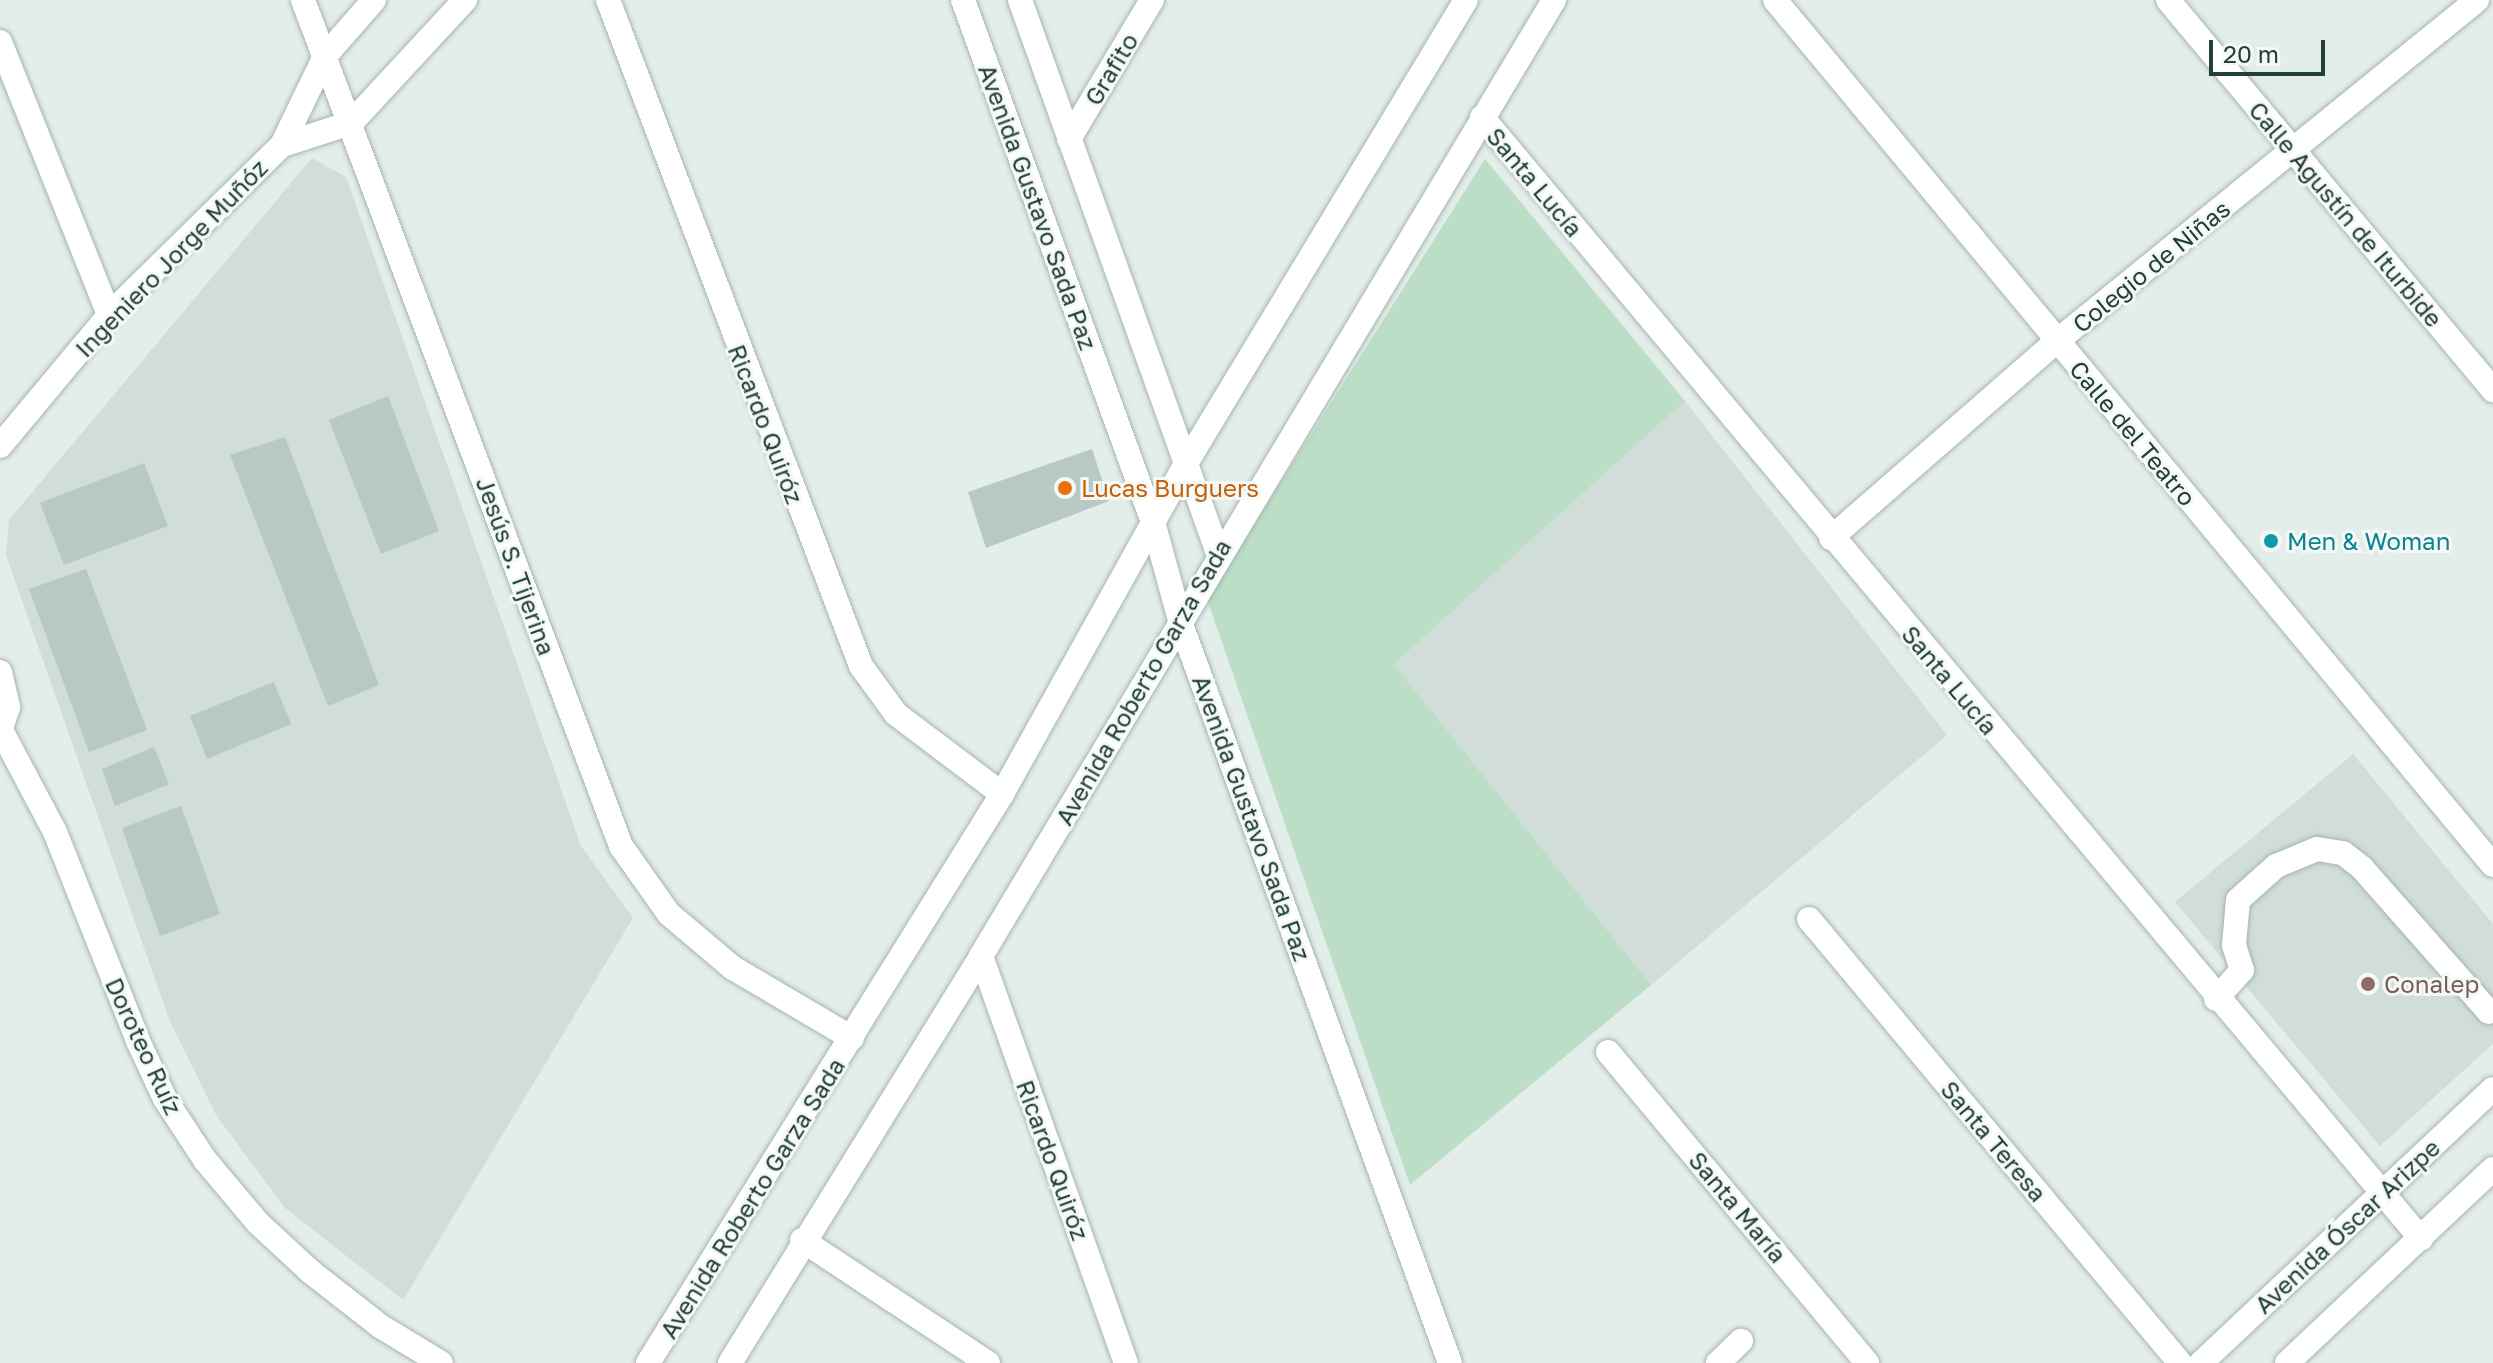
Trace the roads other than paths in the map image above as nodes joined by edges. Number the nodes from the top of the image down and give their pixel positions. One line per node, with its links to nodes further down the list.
1 (303, 0): 14 (street, Jesús S. Tijerina)
2 (374, 0): 14 (street, Ingeniero Jorge Muñóz)
3 (465, 0): 16 (street, Ingeniero Jorge Muñóz)
4 (608, 0): 31 (street, Ricardo Quiróz)
5 (963, 0): 25 (street, Avenida Gustavo Sada Paz)
6 (1020, 0): 17 (street)
7 (1152, 0): 17 (street, Grafito)
8 (1466, 0): 24 (street, Avenida Roberto Garza Sada)
9 (1554, 0): 15 (street, Avenida Roberto Garza Sada)
10 (1775, 0): 21 (street, Calle del Teatro)
11 (2168, 0): 19 (street, Calle Agustín de Iturbide)
12 (2477, 0): 19 (street, Colegio de Niñas)
13 (0, 42): 20 (street)
14 (325, 56): 16 (street, Jesús S. Tijerina); 18 (street, Ingeniero Jorge Muñóz)
15 (1482, 117): 26 (street, Santa Lucía); 27 (street, Avenida Roberto Garza Sada)
16 (351, 123): 18 (street, Ingeniero Jorge Muñóz); 37 (street, Jesús S. Tijerina)
17 (1069, 139): 24 (street)
18 (282, 145): 20 (street, Ingeniero Jorge Muñóz)
19 (2293, 151): 21 (street, Colegio de Niñas); 22 (street, Calle Agustín de Iturbide)
20 (109, 315): 23 (street, Ingeniero Jorge Muñóz)
21 (2057, 341): 26 (street, Colegio de Niñas); 32 (street, Calle del Teatro)
22 (2493, 390)
23 (0, 446)
24 (1185, 465): 25 (street, Avenida Roberto Garza Sada); 27 (street)
25 (1153, 522): 28 (street, Avenida Gustavo Sada Paz); 31 (street, Avenida Roberto Garza Sada)
26 (1831, 538): 35 (street, Santa Lucía)
27 (1218, 553): 28 (street, Avenida Roberto Garza Sada)
28 (1181, 624): 34 (street, Avenida Roberto Garza Sada); 50 (street, Avenida Gustavo Sada Paz)
29 (0, 672): 30 (street)
30 (0, 730): 45 (street, Doroteo Ruíz)
31 (1002, 794): 37 (street, Avenida Roberto Garza Sada)
32 (2493, 865)
33 (1809, 919): 53 (street, Santa Teresa)
34 (981, 956): 43 (street, Avenida Roberto Garza Sada); 49 (street, Ricardo Quiróz)
35 (2216, 999): 36 (street); 41 (street, Santa Lucía)
36 (2489, 1012)
37 (852, 1038): 46 (street, Avenida Roberto Garza Sada)
38 (1608, 1052): 52 (street, Santa María)
39 (2493, 1089): 41 (street, Avenida Óscar Arizpe)
40 (2493, 1169): 42 (street)
41 (2380, 1195): 42 (street, Santa Lucía); 54 (street, Avenida Óscar Arizpe)
42 (2421, 1239): 55 (street)
43 (802, 1240): 47 (street, Avenida Roberto Garza Sada); 48 (street)
44 (1741, 1341): 51 (street)
45 (441, 1363)
46 (648, 1363)
47 (730, 1363)
48 (988, 1363)
49 (1126, 1363)
50 (1450, 1363)
51 (1718, 1363)
52 (1867, 1363)
53 (2180, 1363)
54 (2201, 1363)
55 (2287, 1363)

